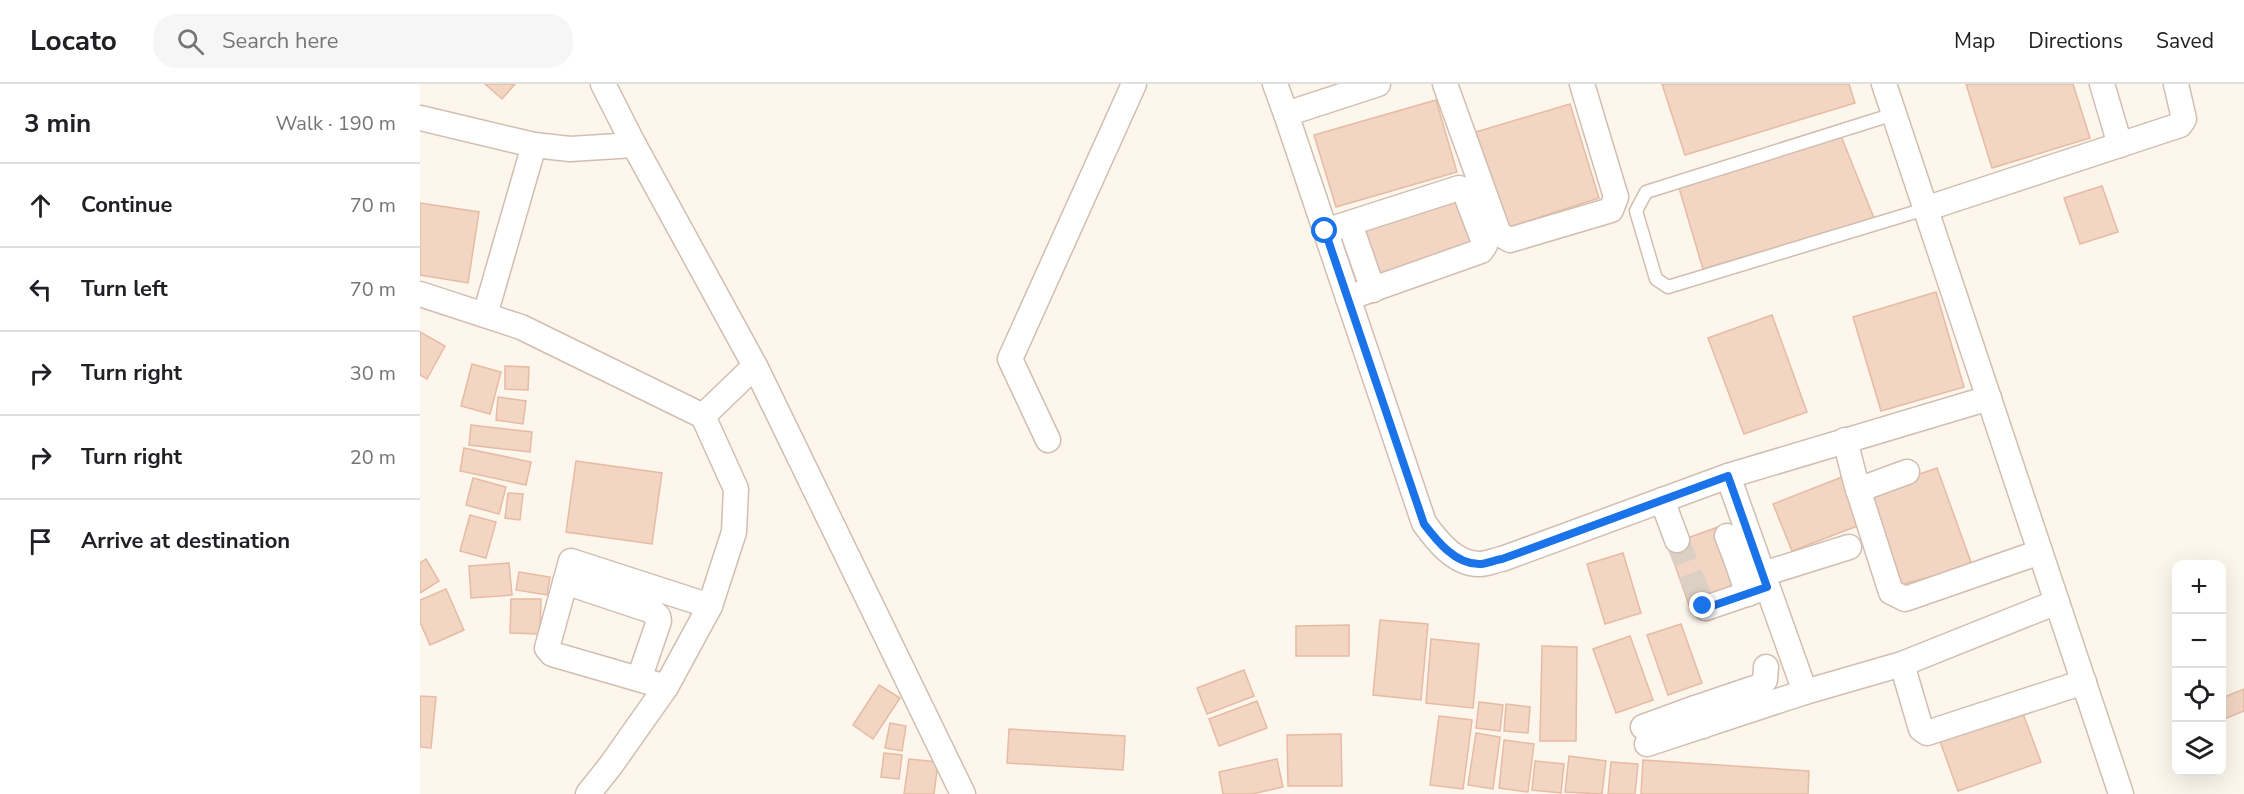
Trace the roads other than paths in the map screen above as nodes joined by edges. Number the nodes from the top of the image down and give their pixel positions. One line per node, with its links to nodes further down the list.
1 (603, 84): 14 (street)
2 (1134, 84): 26 (street)
3 (1275, 84): 10 (street)
4 (1378, 84): 10 (street)
5 (1445, 84): 6 (street)
6 (1582, 84)
7 (1884, 84): 11 (street)
8 (2102, 84): 15 (street)
9 (2176, 84): 15 (street)
10 (1286, 114): 18 (street)
11 (1894, 114): 16 (street); 16 (lane)
12 (420, 118): 13 (street)
13 (534, 145): 14 (street); 22 (street)
14 (634, 145): 23 (street)
15 (2120, 145): 16 (street)
16 (1925, 209): 24 (street)
17 (1350, 224): 18 (street); 19 (street); 19 (street)
18 (1325, 231): 21 (street)
19 (1372, 290): 21 (street)
20 (420, 294): 22 (street)
21 (1348, 298): 31 (street)
22 (485, 315): 25 (street)
23 (755, 366): 25 (street); 50 (street)
24 (1989, 398): 27 (street); 35 (street)
25 (703, 416): 40 (street)
26 (1048, 440)
27 (1845, 440): 29 (street); 30 (street)
28 (1906, 472): 30 (street)
29 (1728, 476): 31 (street); 36 (street)
30 (1858, 490): 35 (street)
31 (1662, 500): 33 (street)
32 (1728, 536): 36 (street)
33 (1677, 540)
34 (1850, 547): 36 (street)
35 (2040, 552): 38 (street)
36 (1754, 573): 39 (street); 46 (street)
37 (565, 582): 40 (street); 43 (street); 43 (street)
38 (2057, 602): 41 (street); 44 (street)
39 (1703, 605)
40 (710, 606): 45 (street)
41 (1902, 664): 44 (street); 46 (street)
42 (1766, 667): 47 (street)
43 (639, 679): 45 (street)
44 (2084, 682): 51 (street)
45 (666, 687): 49 (street)
46 (1805, 692): 47 (street)
47 (1699, 717): 48 (street)
48 (1645, 736)
49 (588, 794)
50 (963, 794)
51 (2121, 794)

